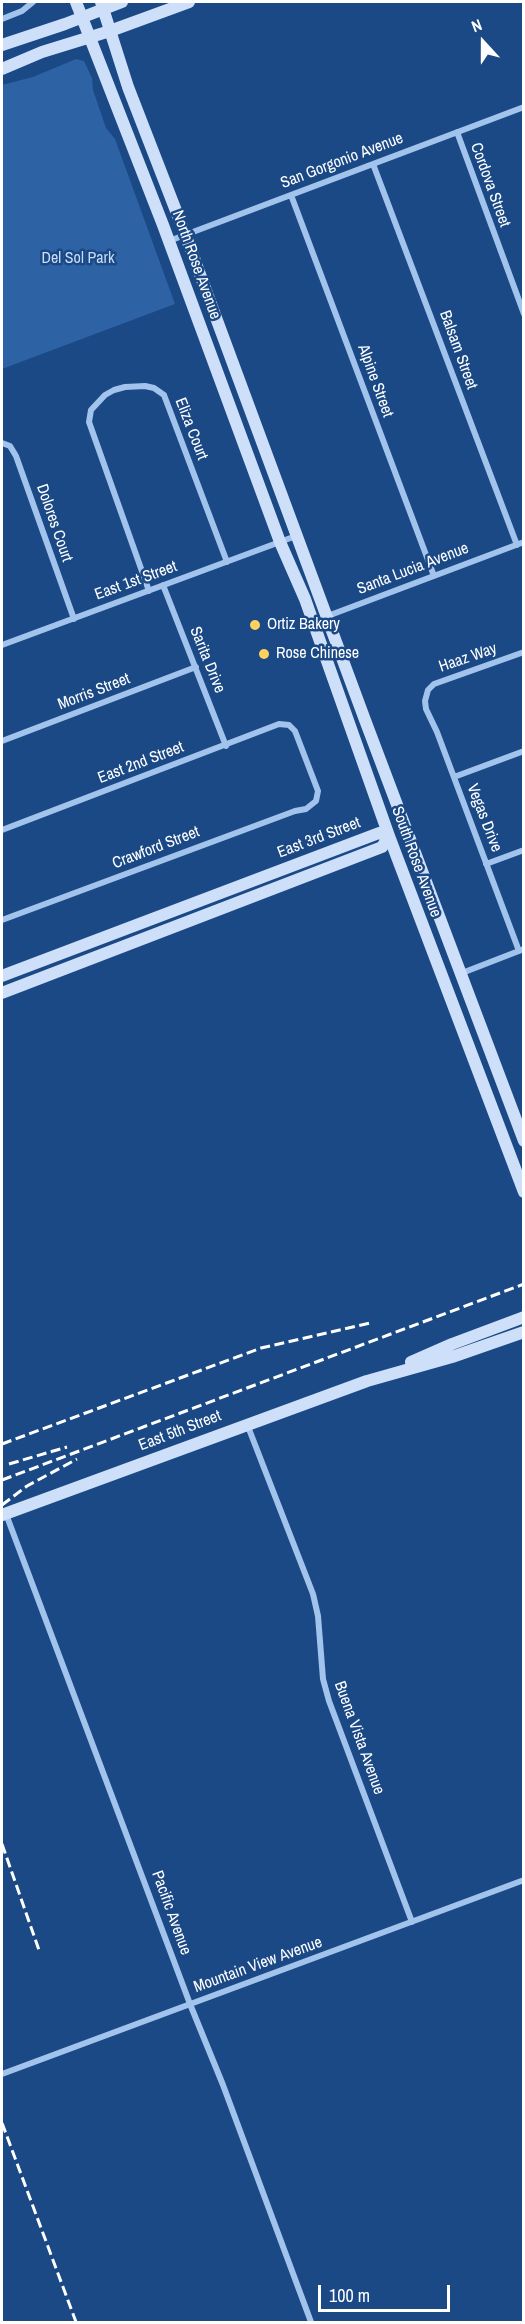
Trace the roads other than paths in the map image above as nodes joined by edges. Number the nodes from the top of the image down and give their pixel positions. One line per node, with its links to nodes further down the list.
1 (76, 2): 6 (main road, North Rose Avenue)
2 (122, 2): 5 (main road)
3 (189, 2): 8 (main road)
4 (32, 3): 7 (street)
5 (103, 5): 6 (main road); 8 (main road, North Rose Avenue)
6 (83, 17): 9 (main road, North Rose Avenue); 10 (main road)
7 (2, 19)
8 (110, 31): 9 (main road); 16 (main road, North Rose Avenue)
9 (92, 38): 11 (main road); 17 (main road, North Rose Avenue)
10 (2, 45)
11 (2, 69)
12 (524, 107): 13 (street, San Gorgonio Avenue)
13 (457, 132): 14 (street, San Gorgonio Avenue); 18 (street, Cordova Street)
14 (373, 164): 15 (street, San Gorgonio Avenue); 22 (street, Balsam Street)
15 (291, 195): 16 (street, San Gorgonio Avenue); 24 (street, Alpine Street)
16 (185, 234): 17 (street, San Gorgonio Avenue); 20 (main road, North Rose Avenue)
17 (169, 241): 21 (main road, North Rose Avenue)
18 (524, 314)
19 (2, 443): 28 (street, Dolores Court)
20 (297, 536): 21 (street, East 1st Street); 27 (main road, South Rose Avenue)
21 (280, 542): 23 (street, East 1st Street); 29 (main road, South Rose Avenue)
22 (520, 544): 24 (street, Santa Lucia Avenue)
23 (227, 562): 25 (street, East 1st Street); 26 (street, Eliza Court)
24 (434, 576): 27 (street, Santa Lucia Avenue)
25 (163, 585): 26 (street, East 1st Street); 33 (street, Sarita Drive)
26 (149, 591): 28 (street, East 1st Street)
27 (327, 616): 29 (street, Santa Lucia Avenue); 35 (main road, South Rose Avenue)
28 (74, 619): 30 (street, East 1st Street)
29 (312, 621): 31 (main road, South Rose Avenue)
30 (2, 645)
31 (323, 651): 35 (main road); 43 (main road, South Rose Avenue)
32 (524, 652): 34 (street, Haaz Way)
33 (196, 667): 36 (street, Morris Street); 37 (street, Sarita Drive)
34 (426, 695): 39 (street, Vegas Drive)
35 (364, 720): 42 (main road, South Rose Avenue)
36 (2, 741)
37 (226, 746): 40 (street, East 2nd Street); 41 (street, East 2nd Street)
38 (524, 751): 39 (street)
39 (454, 777): 45 (street, Vegas Drive)
40 (317, 798): 46 (street, Crawford Street)
41 (2, 830)
42 (406, 830): 43 (main road); 48 (main road, South Rose Avenue)
43 (389, 836): 49 (main road, East 3rd Street); 50 (main road, East 3rd Street); 52 (main road, South Rose Avenue)
44 (524, 850): 45 (street)
45 (486, 864): 47 (street, Vegas Drive)
46 (2, 920)
47 (521, 950): 48 (street)
48 (462, 973): 51 (main road, South Rose Avenue)
49 (2, 976)
50 (2, 993)
51 (521, 1126): 52 (main road)
52 (501, 1130): 53 (main road, South Rose Avenue)
53 (524, 1192)
54 (524, 1317): 56 (main road, East 5th Street)
55 (524, 1332): 56 (main road, East 5th Street)
56 (371, 1380): 57 (main road, East 5th Street)
57 (246, 1424): 58 (main road, East 5th Street); 60 (street, Buena Vista Avenue)
58 (4, 1514): 61 (street, Pacific Avenue)
59 (524, 1880): 60 (street, Mountain View Avenue)
60 (412, 1922): 61 (street, Mountain View Avenue)
61 (190, 2004): 62 (street, Mountain View Avenue); 63 (street, Pacific Avenue)
62 (2, 2074)
63 (311, 2322)

